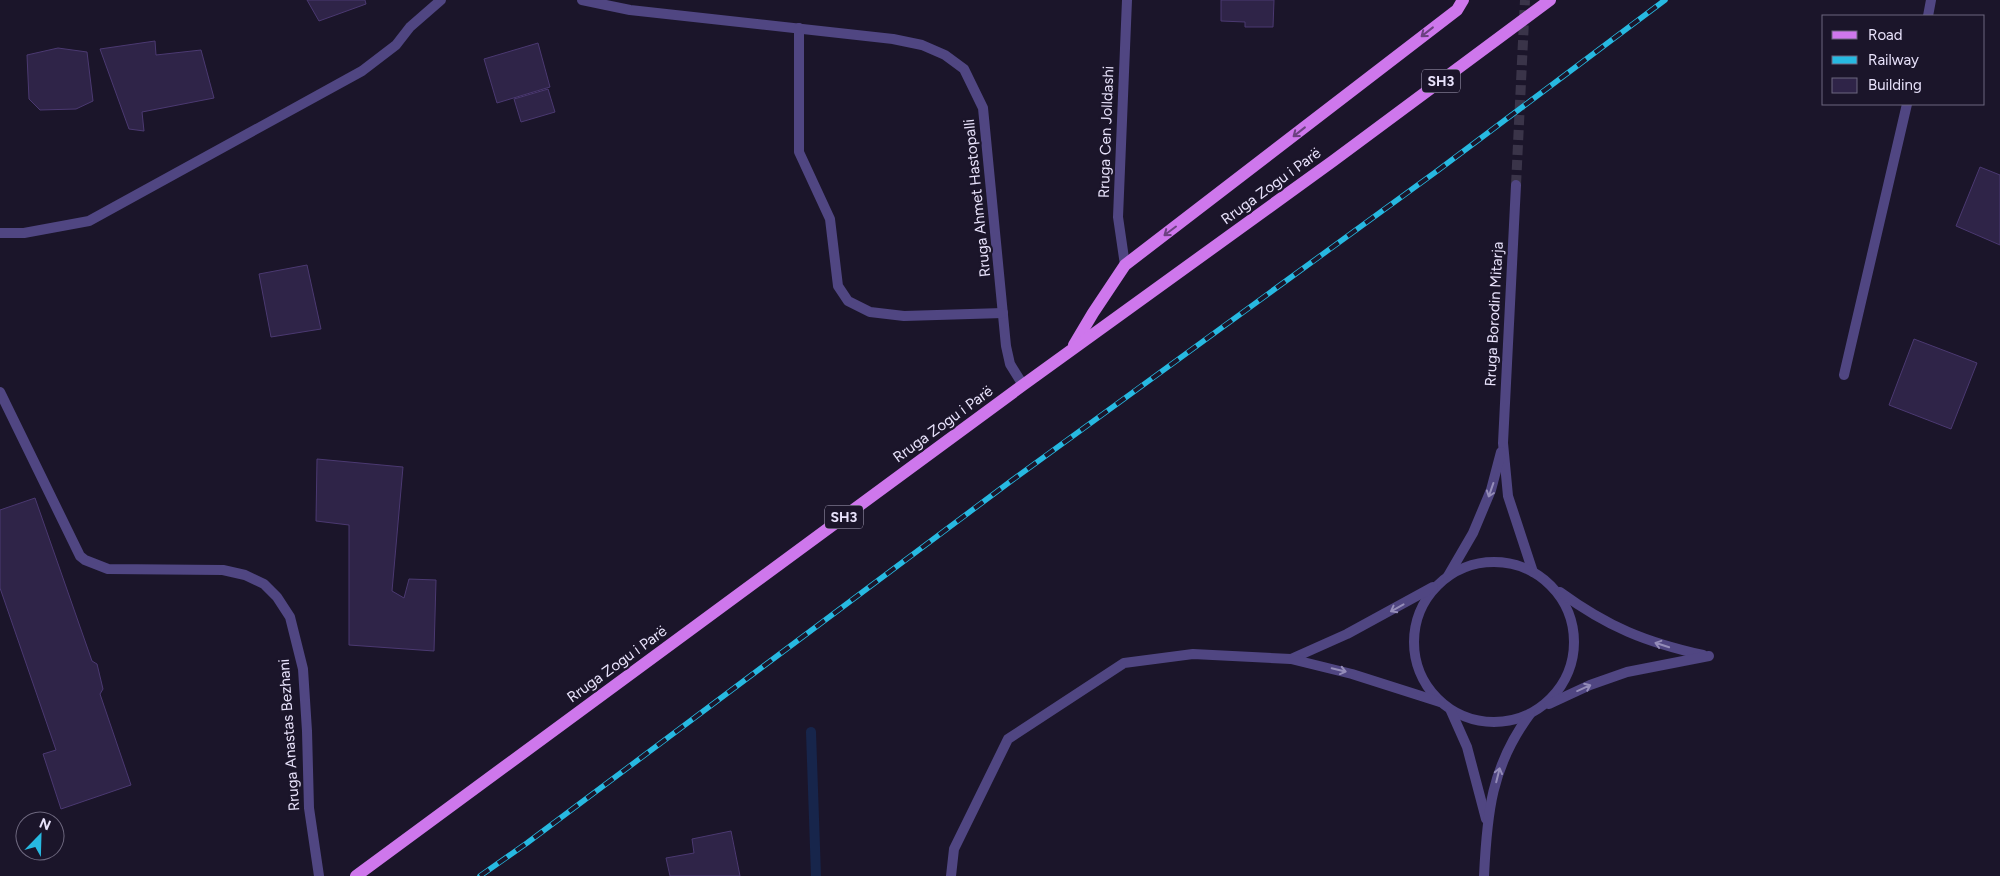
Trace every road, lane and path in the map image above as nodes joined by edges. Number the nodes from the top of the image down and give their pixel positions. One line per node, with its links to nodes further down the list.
1 (440, 0): 11 (street)
2 (582, 0): 8 (street, Rruga Ahmet Hastopalli)
3 (1127, 0): 12 (street, Rruga Cen Jolldashi)
4 (1463, 0): 12 (main road, one-way to 12)
5 (1550, 0): 14 (main road, Rruga Zogu i Parë / SH3)
6 (1931, 0): 7 (street)
7 (1928, 15)
8 (799, 28): 13 (street, Rruga Ahmet Hastopalli); 13 (street)
9 (1907, 105): 15 (street)
10 (1516, 186): 18 (street, Rruga Borodin Mitarja)
11 (0, 233)
12 (1125, 265): 14 (main road)
13 (1003, 313): 16 (street, Rruga Ahmet Hastopalli)
14 (1071, 350): 16 (main road, Rruga Zogu i Parë / SH3)
15 (1844, 375)
16 (1023, 385): 30 (main road, Rruga Zogu i Parë / SH3)
17 (0, 392): 29 (street, Rruga Anastas Bezhani)
18 (1502, 443): 19 (street, Rruga Borodin Mitarja); 20 (street, Rruga Borodin Mitarja, one-way to 20)
19 (1533, 572): 20 (street); 22 (street)
20 (1448, 576): 21 (street)
21 (1439, 583): 23 (street, one-way to 23); 24 (street)
22 (1549, 584): 25 (street); 25 (street, one-way to 22)
23 (1291, 659): 24 (street, one-way to 24); 31 (street)
24 (1440, 702): 26 (street)
25 (1540, 708): 27 (street)
26 (1452, 711): 27 (street); 28 (street)
27 (1530, 714): 28 (street, one-way to 27)
28 (1486, 822): 32 (street)
29 (319, 876)
30 (356, 876)
31 (951, 876)
32 (1484, 876)

